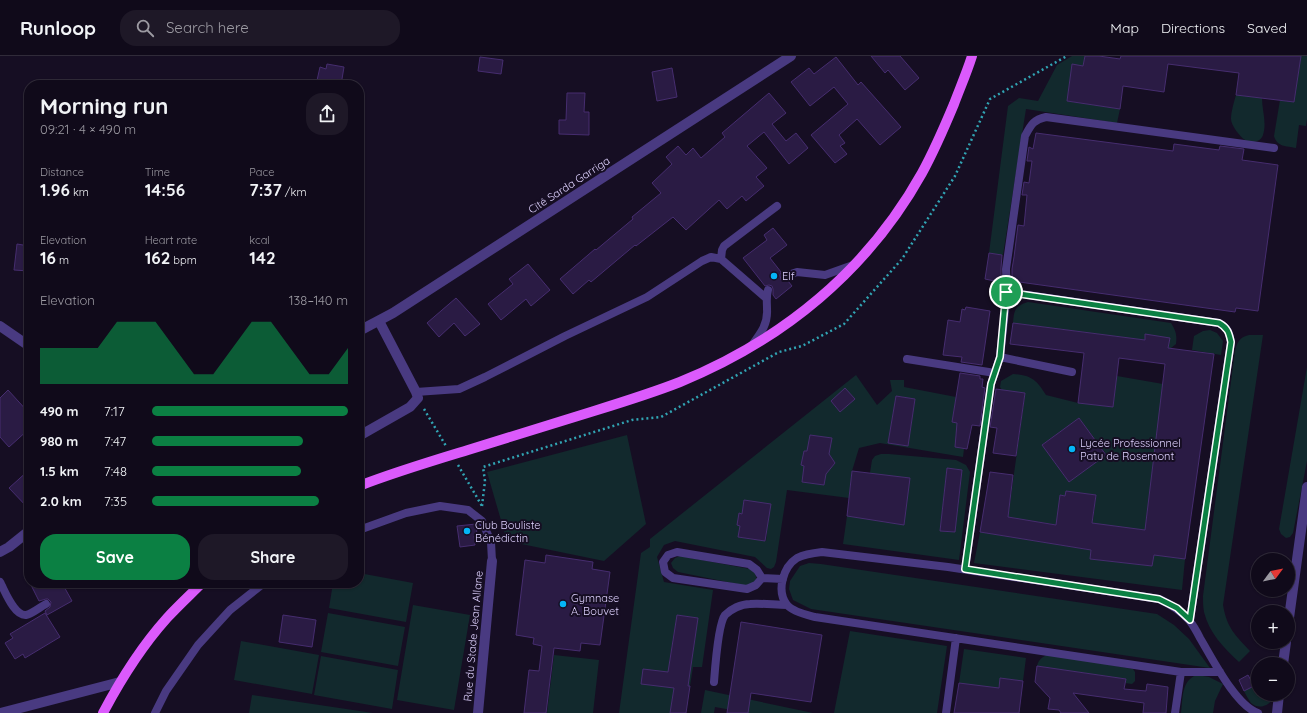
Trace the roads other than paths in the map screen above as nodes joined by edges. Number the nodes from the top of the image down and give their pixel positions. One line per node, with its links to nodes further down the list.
1 (791, 56): 3 (street, Cité Sarda Garriga)
2 (971, 56): 7 (main road)
3 (780, 59): 12 (street, Cité Sarda Garriga)
4 (1274, 148): 10 (lane)
5 (778, 206): 6 (lane)
6 (720, 259): 11 (lane); 21 (lane)
7 (857, 264): 8 (lane); 16 (main road)
8 (785, 276)
9 (768, 290): 11 (lane)
10 (1006, 292): 17 (lane); 38 (lane)
11 (766, 298): 16 (lane)
12 (379, 321): 14 (street, Cité Sarda Garriga); 21 (street)
13 (0, 326): 15 (street)
14 (364, 328)
15 (24, 343)
16 (750, 348): 23 (main road)
17 (1000, 357): 19 (lane); 20 (lane)
18 (907, 359): 20 (lane)
19 (1072, 372)
20 (996, 373): 29 (lane)
21 (416, 392): 22 (street)
22 (364, 433)
23 (364, 484)
24 (1307, 487): 37 (street)
25 (364, 528): 28 (lane)
26 (24, 535): 27 (street)
27 (0, 552)
28 (492, 561): 49 (street, Rue du Stade Jean Allane)
29 (965, 569): 31 (lane); 38 (lane)
30 (762, 578): 30 (lane); 31 (lane)
31 (782, 579): 36 (lane)
32 (0, 582): 35 (lane)
33 (197, 588): 42 (main road)
34 (258, 588): 48 (lane)
35 (46, 604)
36 (787, 605): 39 (lane); 43 (lane)
37 (1291, 605)
38 (1190, 620): 41 (lane)
39 (956, 638): 40 (lane); 50 (lane)
40 (1181, 672): 41 (lane); 51 (lane)
41 (1220, 672): 45 (lane)
42 (120, 682): 46 (street); 47 (main road)
43 (714, 682)
44 (1278, 701): 52 (street)
45 (1254, 712)
46 (1, 713)
47 (103, 713)
48 (155, 713)
49 (478, 713)
50 (946, 713)
51 (1175, 713)
52 (1277, 713)

